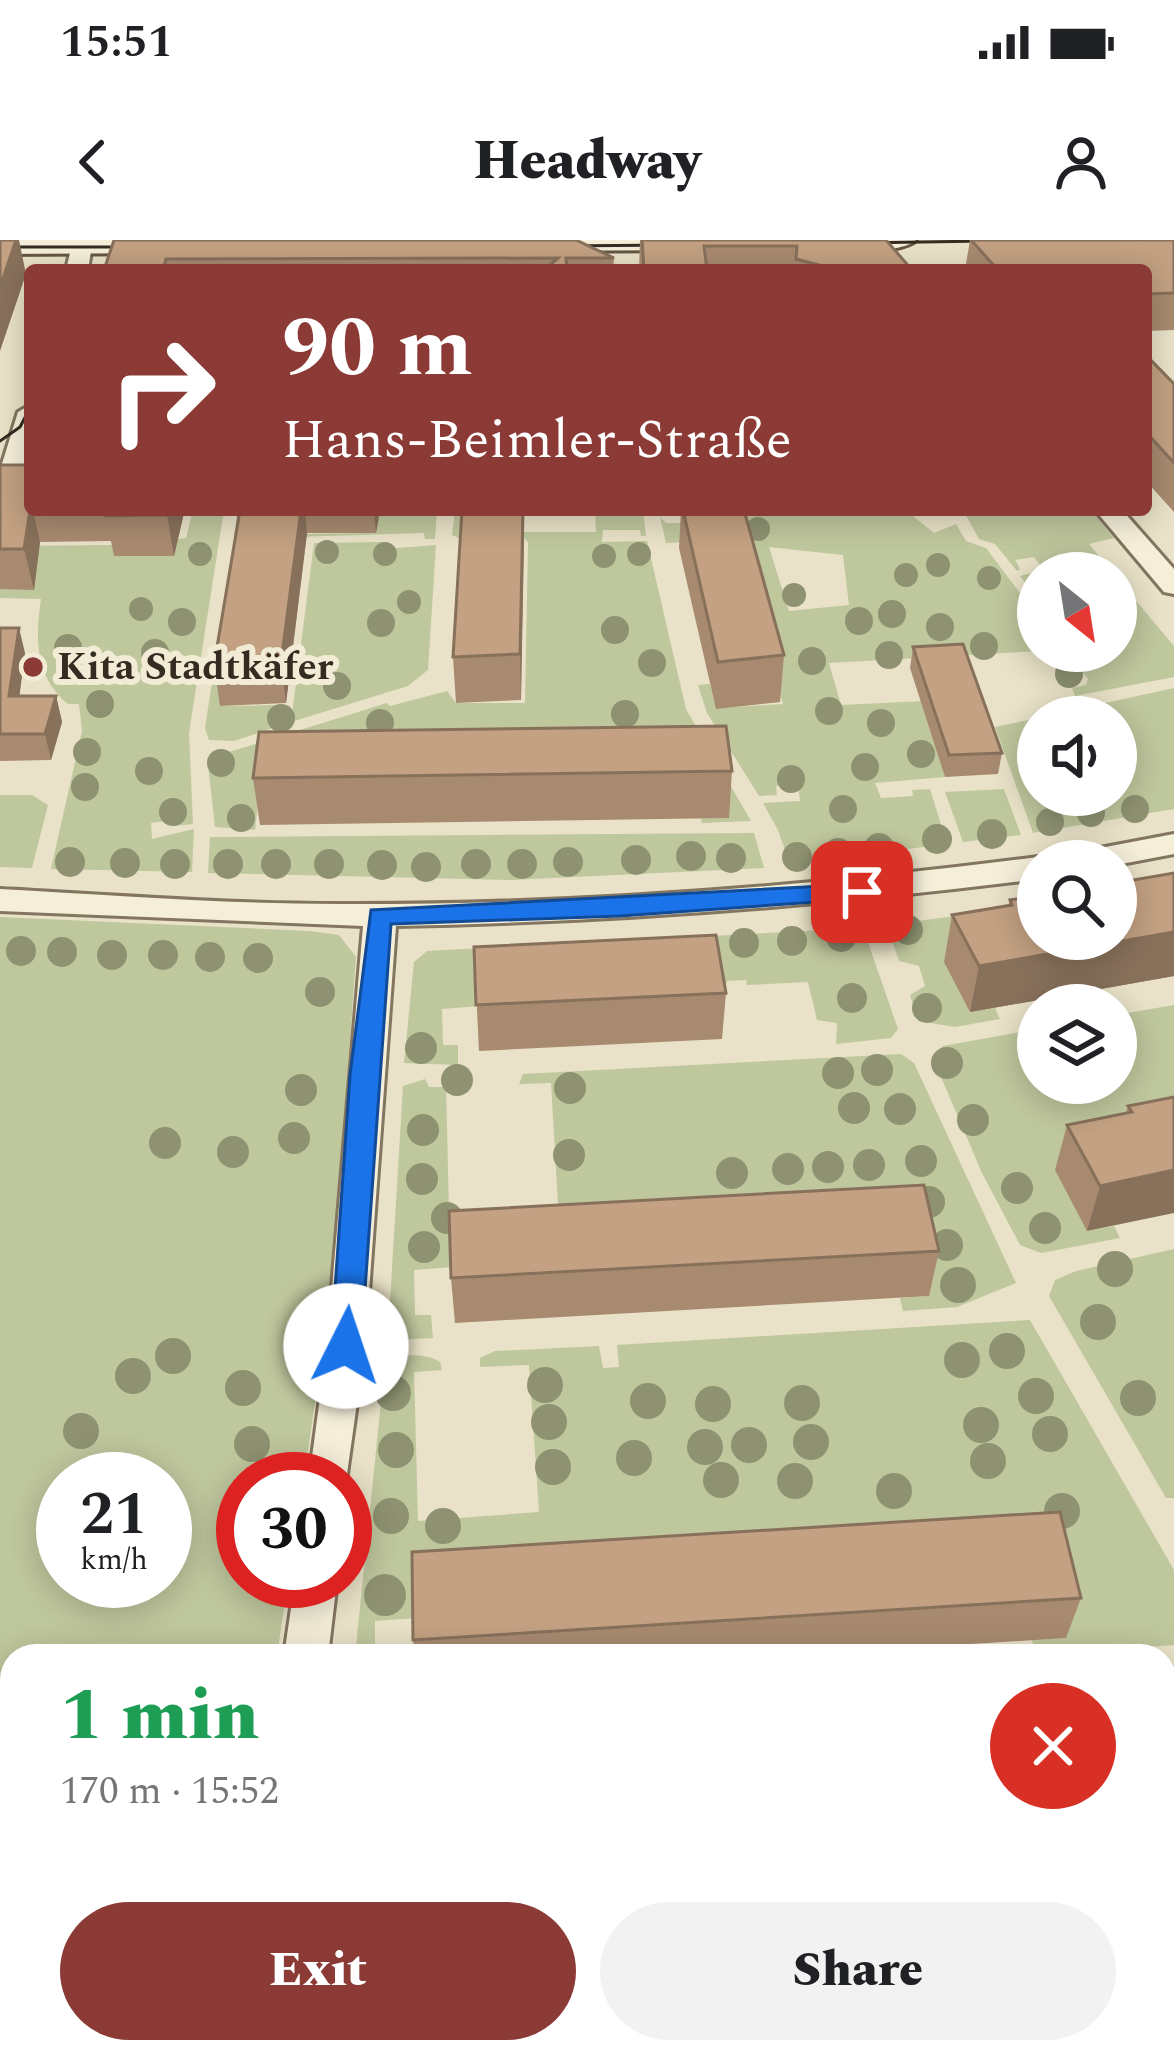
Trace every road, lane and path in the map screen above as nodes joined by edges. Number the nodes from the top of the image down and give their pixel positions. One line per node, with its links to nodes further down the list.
1 (747, 241): 6 (main road)
2 (793, 241): 7 (main road)
3 (476, 242): 6 (main road)
4 (220, 244): 8 (main road)
5 (0, 245): 8 (main road)
6 (602, 247)
7 (895, 248)
8 (79, 257)
9 (24, 433): 10 (street)
10 (14, 467)
11 (1113, 516): 12 (street)
12 (1174, 586)
13 (1174, 844): 14 (street)
14 (1137, 851)
15 (1017, 871): 17 (street)
16 (0, 901): 17 (street)
17 (380, 916): 18 (street)
18 (332, 1452)
19 (312, 1608): 20 (street)
20 (308, 1644)

